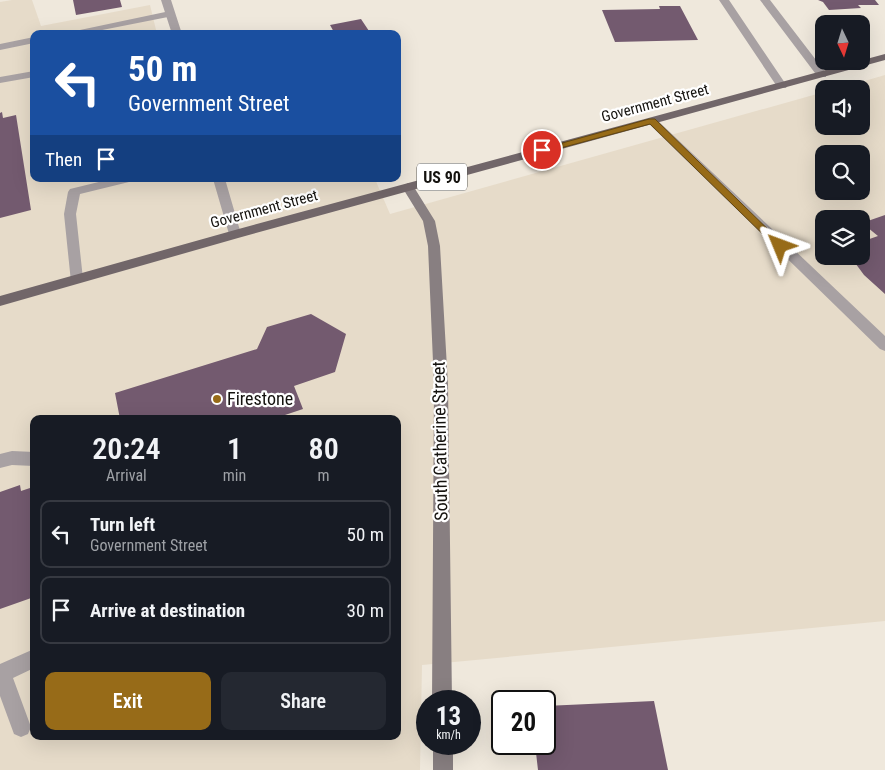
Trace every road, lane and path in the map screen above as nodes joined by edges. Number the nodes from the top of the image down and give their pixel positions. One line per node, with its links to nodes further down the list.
1 (166, 0): 4 (street)
2 (724, 0): 13 (street)
3 (765, 0): 11 (street)
4 (170, 14): 5 (street); 6 (street)
5 (87, 30)
6 (176, 30)
7 (30, 41): 8 (street)
8 (0, 47)
9 (885, 57): 11 (main road, Government Street / US 90)
10 (30, 75): 12 (street)
11 (822, 75): 13 (main road, Government Street / US 90)
12 (0, 80)
13 (782, 86): 14 (main road, Government Street / US 90)
14 (652, 121): 17 (main road, Government Street / US 90); 21 (street)
15 (113, 182): 19 (street)
16 (220, 182): 18 (street)
17 (408, 187): 18 (main road, Government Street / US 90); 26 (street, South Catherine Street)
18 (235, 234): 19 (main road, Government Street / US 90)
19 (76, 279): 20 (main road, Government Street / US 90)
20 (0, 300)
21 (885, 346)
22 (30, 459): 23 (street)
23 (0, 461)
24 (30, 660): 25 (street)
25 (1, 674): 27 (street)
26 (442, 690)
27 (21, 727)
28 (442, 755): 29 (street)
29 (443, 770)

